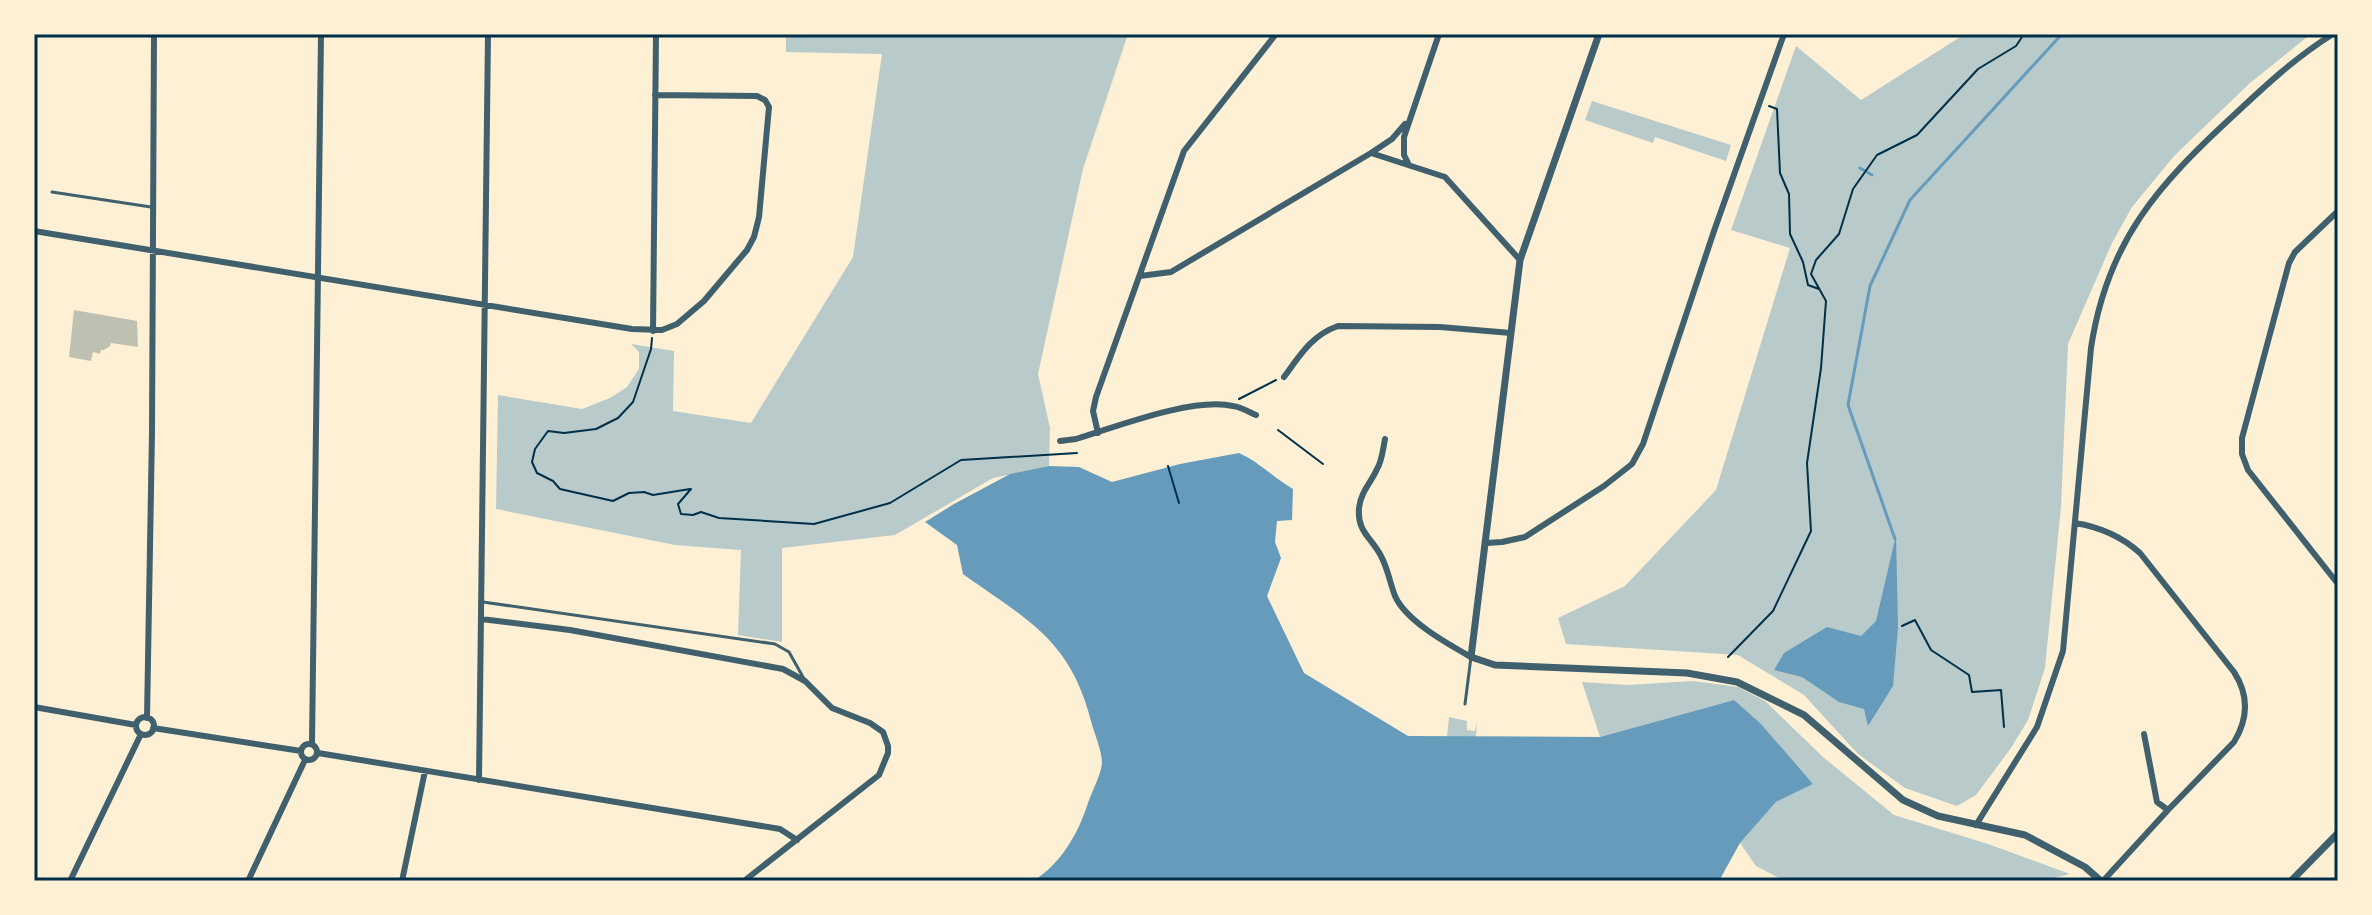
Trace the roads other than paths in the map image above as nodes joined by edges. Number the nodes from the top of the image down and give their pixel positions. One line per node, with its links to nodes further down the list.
1 (154, 34): 15 (street)
2 (321, 34): 21 (street)
3 (488, 34): 22 (street)
4 (656, 34): 10 (street)
5 (1276, 34): 20 (street)
6 (1439, 34): 11 (street)
7 (1599, 34): 19 (street)
8 (1784, 34): 31 (street)
9 (2333, 34): 30 (street)
10 (655, 95): 23 (street); 23 (street)
11 (1409, 119): 12 (street); 13 (street)
12 (1371, 153): 13 (street); 20 (street)
13 (1408, 163): 19 (street)
14 (52, 192): 15 (lane)
15 (153, 207): 18 (street)
16 (2338, 211): 32 (street)
17 (34, 231): 18 (street)
18 (153, 251): 21 (street); 39 (street)
19 (1520, 260): 24 (street)
20 (1140, 276): 27 (street)
21 (319, 278): 22 (street); 44 (street)
22 (484, 306): 23 (street); 33 (street)
23 (653, 331)
24 (1511, 333): 25 (street); 31 (street)
25 (1284, 377)
26 (1256, 415): 27 (street)
27 (1098, 433): 29 (street)
28 (1385, 439): 35 (street)
29 (1060, 441)
30 (2075, 523): 50 (street); 51 (street)
31 (1487, 543): 35 (street)
32 (2338, 584)
33 (481, 602): 34 (street); 36 (lane)
34 (481, 619): 36 (street); 49 (street)
35 (1471, 657): 37 (lane); 51 (street)
36 (805, 681): 53 (street)
37 (1465, 704)
38 (34, 707): 40 (street)
39 (147, 718): 40 (street); 41 (street)
40 (136, 725): 42 (street)
41 (153, 728): 42 (street); 45 (street)
42 (141, 734): 54 (street)
43 (2144, 734): 50 (street)
44 (312, 744): 45 (street); 46 (street)
45 (301, 751): 47 (street)
46 (318, 753): 47 (street); 48 (street)
47 (305, 760): 55 (street)
48 (425, 771): 49 (street); 56 (street)
49 (479, 780): 53 (street)
50 (2168, 810): 58 (street)
51 (1976, 825): 58 (street)
52 (2338, 833): 59 (street)
53 (797, 840): 57 (street)
54 (70, 881)
55 (248, 881)
56 (402, 881)
57 (744, 881)
58 (2102, 881)
59 (2291, 881)

